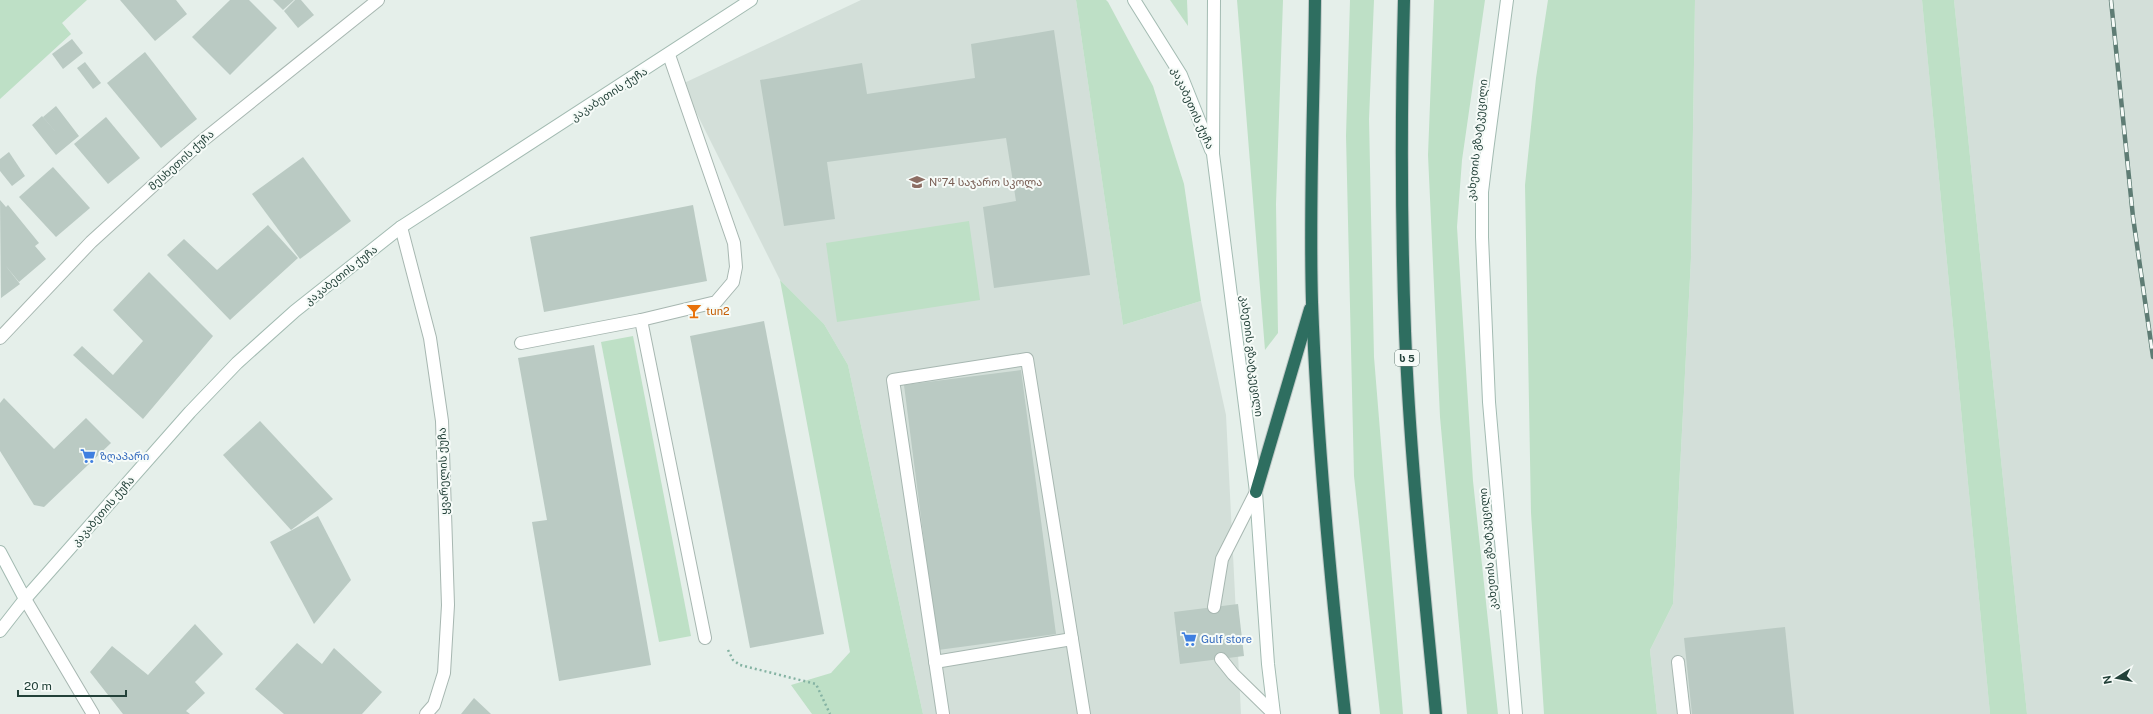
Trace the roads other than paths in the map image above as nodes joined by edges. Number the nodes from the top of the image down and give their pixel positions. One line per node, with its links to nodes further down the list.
1 (378, 0): 13 (street, მესხეთის ქუჩა)
2 (751, 0): 8 (street, კაკაბეთის ქუჩა)
3 (1134, 0): 9 (street, კაკაბეთის ქუჩა)
4 (1214, 0): 9 (street, კახეთის გზატკეცილი)
5 (1315, 0): 11 (highway)
6 (1404, 0): 31 (highway, ს 5)
7 (1507, 0): 32 (street, კახეთის გზატკეცილი)
8 (669, 55): 10 (street, კაკაბეთის ქუჩა); 12 (street)
9 (1213, 154): 15 (street, კახეთის გზატკეცილი)
10 (401, 227): 17 (street, კაკაბეთის ქუჩა); 26 (street, ყვარელის ქუჩა)
11 (1312, 300): 15 (highway); 30 (highway)
12 (641, 320): 14 (street); 20 (street)
13 (0, 338)
14 (521, 343)
15 (1256, 492): 18 (street); 29 (street, კახეთის გზატკეცილი)
16 (0, 552): 17 (street)
17 (25, 599): 19 (street, კაკაბეთის ქუჩა); 25 (street)
18 (1214, 607)
19 (0, 631)
20 (705, 638)
21 (1072, 639): 23 (street); 23 (street); 28 (street)
22 (1221, 659): 29 (street)
23 (935, 662): 27 (street)
24 (1678, 662): 33 (street)
25 (93, 714)
26 (426, 714)
27 (943, 714)
28 (1084, 714)
29 (1274, 714)
30 (1344, 714)
31 (1436, 714)
32 (1516, 714)
33 (1684, 714)

